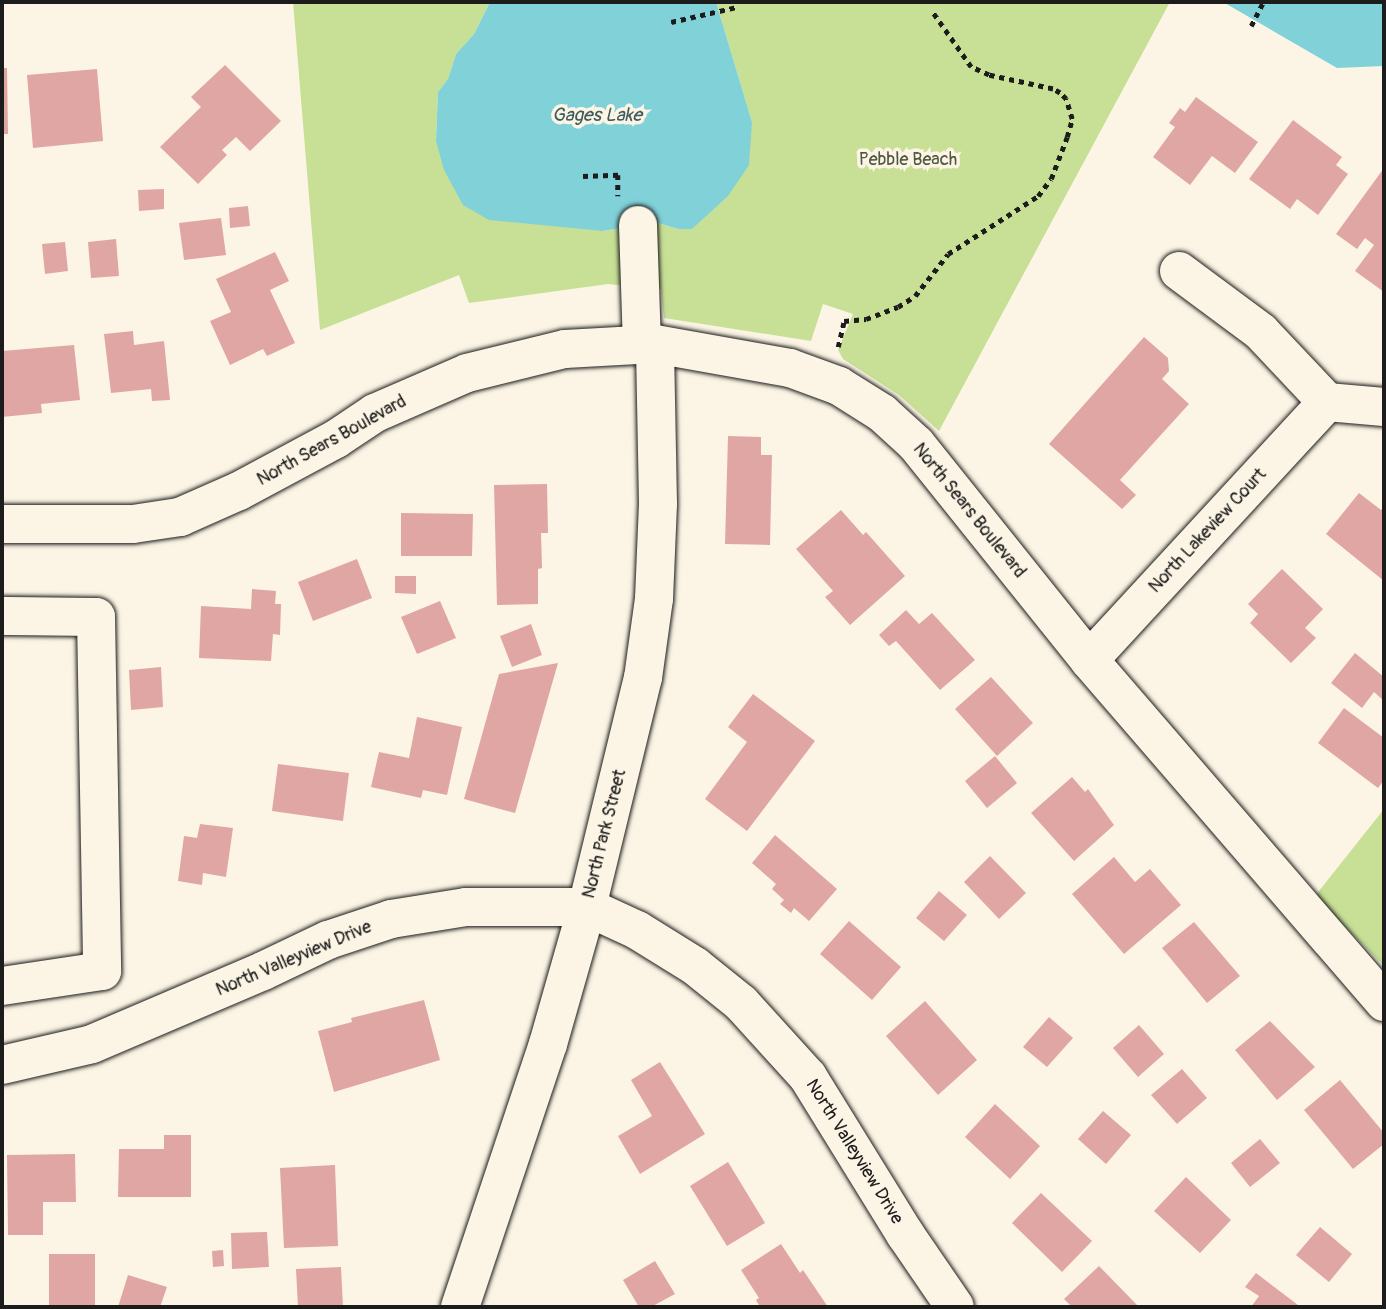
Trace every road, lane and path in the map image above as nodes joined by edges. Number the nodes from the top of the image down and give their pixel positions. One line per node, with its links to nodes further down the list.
1 (1263, 2): 5 (path)
2 (737, 7): 4 (path)
3 (933, 12): 10 (path)
4 (671, 22)
5 (1251, 26)
6 (583, 176): 7 (path)
7 (628, 214): 9 (street, North Park Street)
8 (1179, 271): 11 (street)
9 (648, 344): 10 (street, North Sears Boulevard); 13 (street, North Sears Boulevard); 16 (street, North Park Street)
10 (828, 382): 15 (street, North Sears Boulevard)
11 (1327, 402): 12 (street); 15 (street, North Lakeview Court)
12 (1384, 407)
13 (2, 524)
14 (2, 616): 17 (street)
15 (1089, 660): 18 (street, North Sears Boulevard)
16 (587, 907): 19 (street, North Valleyview Drive); 20 (street, North Park Street); 21 (street, North Valleyview Drive)
17 (2, 986)
18 (1384, 1002)
19 (2, 1065)
20 (460, 1307)
21 (955, 1307)

